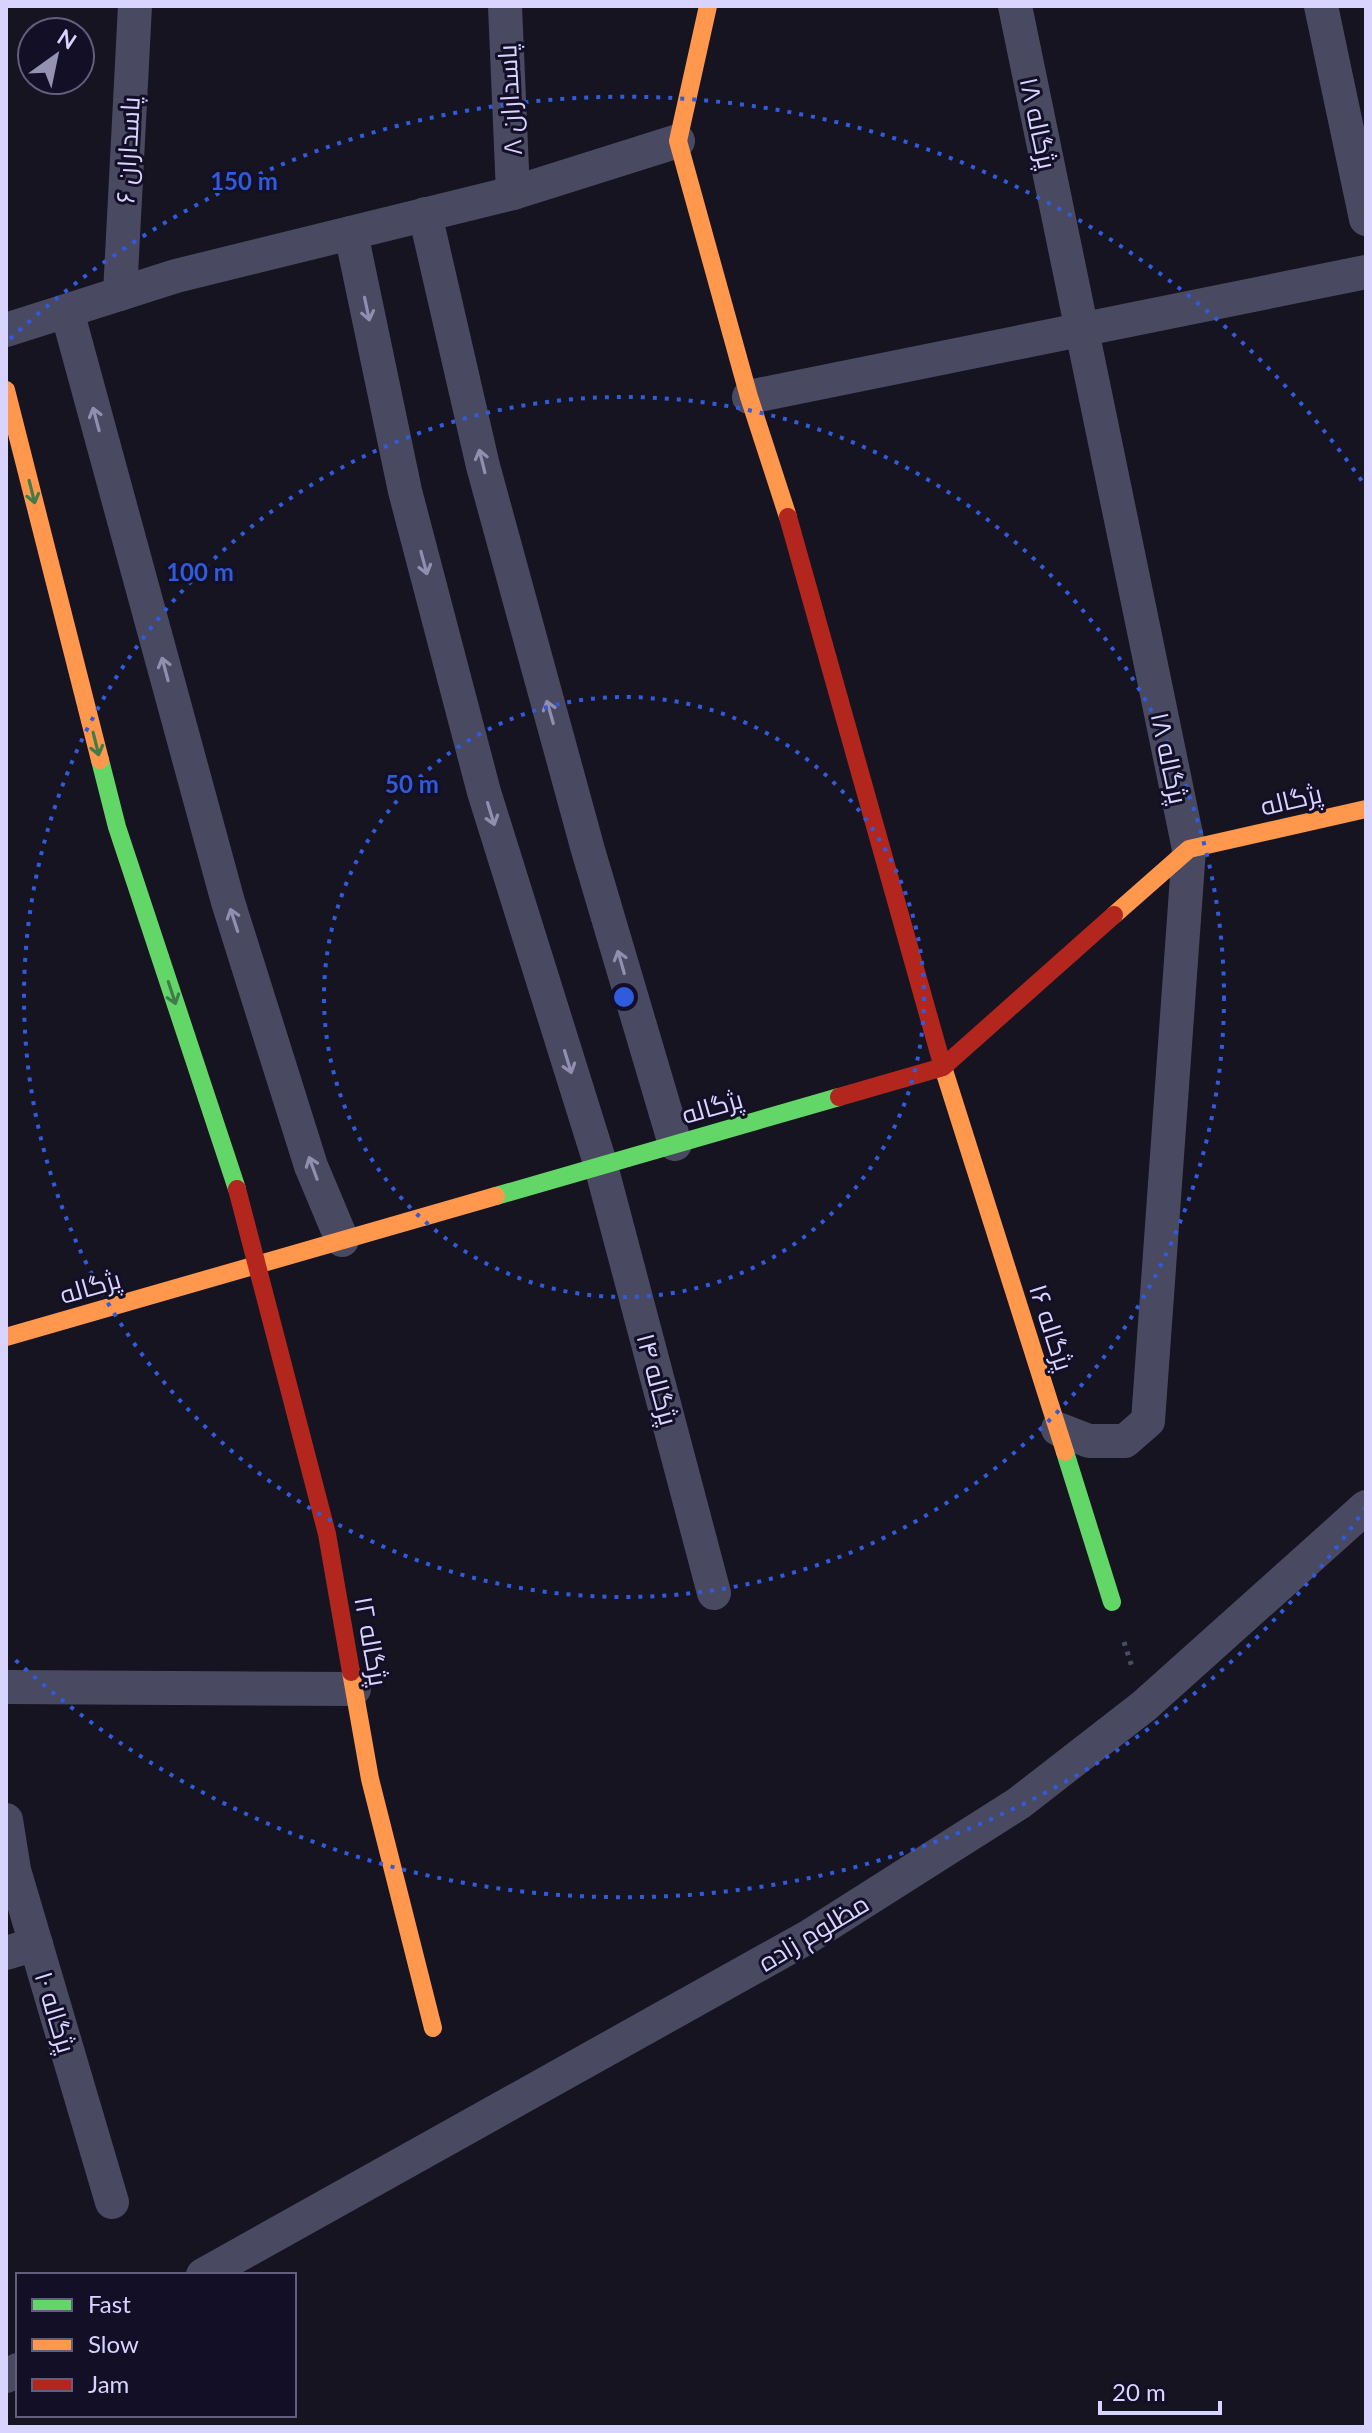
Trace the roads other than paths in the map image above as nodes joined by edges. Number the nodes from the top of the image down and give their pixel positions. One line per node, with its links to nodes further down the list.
1 (135, 6): 12 (street, پاسداران ۶)
2 (505, 6): 7 (street, پاسداران ۸)
3 (708, 6): 6 (street)
4 (1015, 6): 14 (street, پژگاله ۱۸)
5 (1321, 6): 9 (street)
6 (678, 141): 7 (street); 17 (street, پژگاله ۱۶)
7 (513, 193): 8 (street)
8 (425, 214): 10 (street); 21 (street, one-way to 8)
9 (1366, 219)
10 (351, 233): 12 (street); 22 (street, پژگاله ۱۴, one-way to 22)
11 (1366, 272): 14 (street)
12 (120, 294): 13 (street)
13 (67, 311): 15 (street); 23 (street, one-way to 13)
14 (1082, 329): 17 (street); 19 (street, پژگاله ۱۸)
15 (6, 330)
16 (6, 390): 24 (street, پژگاله ۱۲, one-way to 24)
17 (749, 397): 20 (street, پژگاله ۱۶)
18 (1366, 809): 19 (street, پژگاله)
19 (1189, 849): 20 (street, پژگاله); 26 (street, پژگاله ۱۸)
20 (943, 1067): 21 (street, پژگاله); 26 (street, پژگاله ۱۶)
21 (675, 1144): 22 (street, پژگاله)
22 (601, 1166): 23 (street, پژگاله); 28 (street, پژگاله ۱۴)
23 (342, 1240): 24 (street, پژگاله)
24 (258, 1264): 25 (street, پژگاله); 31 (street, پژگاله ۱۲)
25 (6, 1337)
26 (1058, 1429): 29 (street, پژگاله ۱۶)
27 (1366, 1507): 36 (street, مظلوم زاده)
28 (714, 1593)
29 (1112, 1602)
30 (6, 1687): 31 (street)
31 (354, 1689): 34 (street, پژگاله ۱۲)
32 (6, 1820): 33 (street, پژگاله ۱۰)
33 (21, 1948): 35 (street, پژگاله ۱۰)
34 (433, 2028)
35 (112, 2202)
36 (207, 2273)

